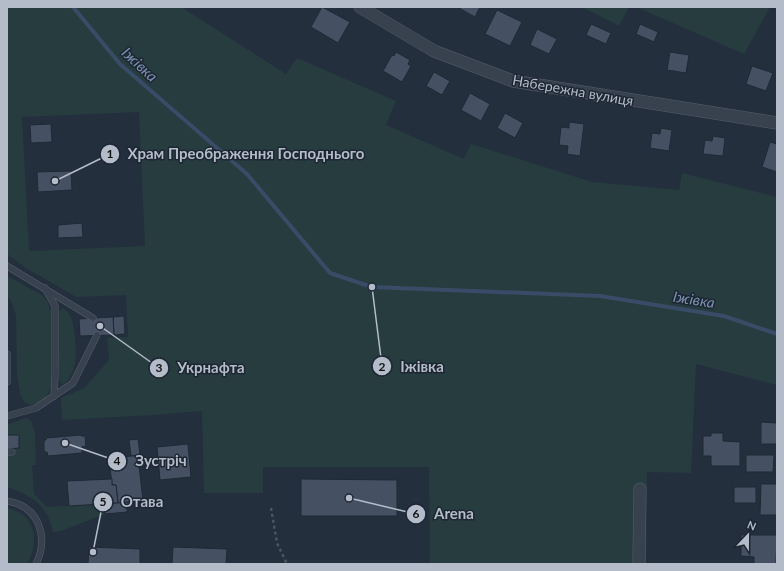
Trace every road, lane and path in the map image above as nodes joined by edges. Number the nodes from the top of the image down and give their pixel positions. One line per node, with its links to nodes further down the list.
1 (360, 7): 2 (street, Набережна вулиця)
2 (777, 123)
3 (7, 266): 4 (lane)
4 (45, 288): 5 (lane); 9 (lane)
5 (93, 318)
6 (97, 336): 9 (lane)
7 (7, 354): 8 (lane)
8 (7, 382)
9 (54, 396): 10 (lane)
10 (7, 416)
11 (640, 489): 16 (street)
12 (7, 501): 14 (lane)
13 (271, 508): 15 (path)
14 (36, 564)
15 (287, 564)
16 (639, 564)

